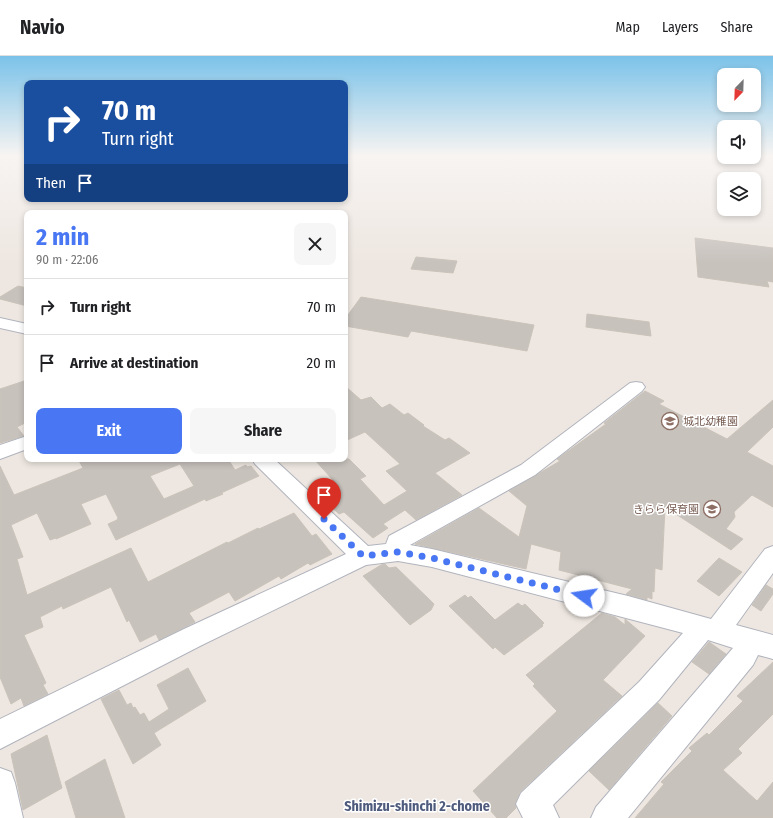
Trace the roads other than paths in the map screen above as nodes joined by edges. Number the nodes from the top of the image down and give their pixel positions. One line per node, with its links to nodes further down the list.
1 (0, 323): 2 (street)
2 (24, 328)
3 (636, 387): 7 (street)
4 (24, 443): 5 (street)
5 (0, 452)
6 (265, 462): 9 (street)
7 (398, 552): 9 (street); 10 (street)
8 (773, 555): 10 (street)
9 (363, 556): 12 (street)
10 (710, 630): 11 (street); 15 (street)
11 (761, 644): 16 (street)
12 (0, 734)
13 (0, 783): 14 (street)
14 (7, 818)
15 (543, 818)
16 (607, 818)

